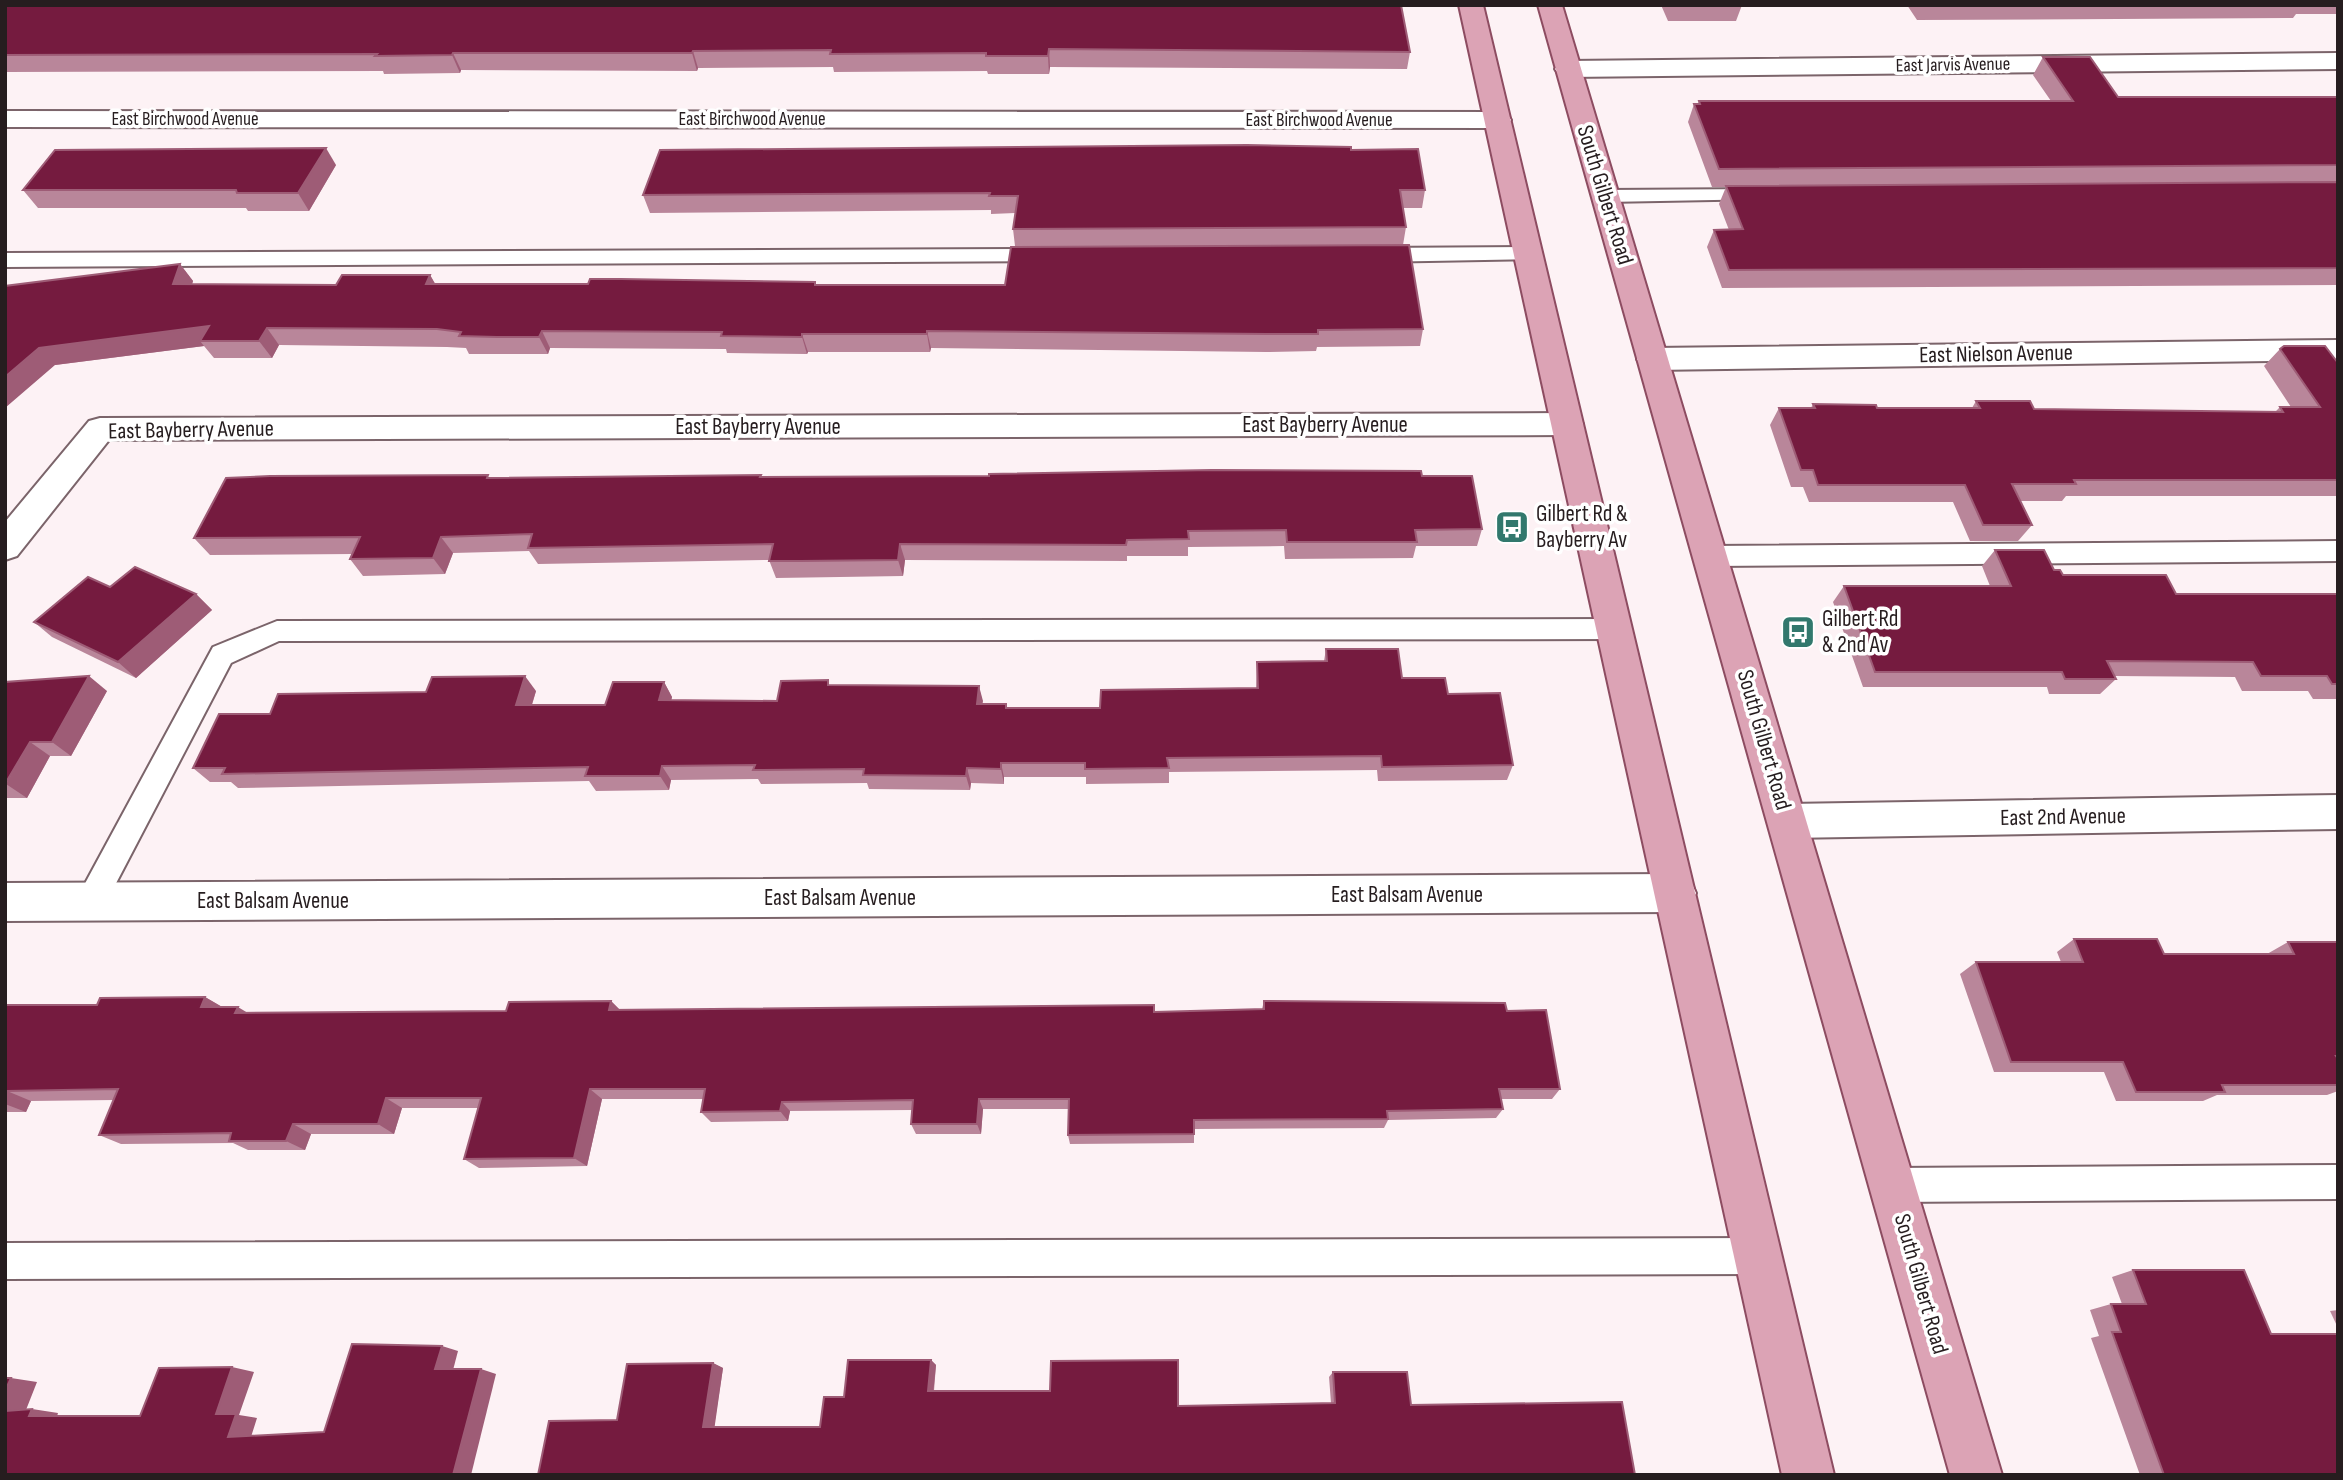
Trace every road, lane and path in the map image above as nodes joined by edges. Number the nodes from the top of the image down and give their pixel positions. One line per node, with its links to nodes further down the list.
1 (1471, 5): 6 (main road)
2 (1550, 5): 4 (main road, South Gilbert Road)
3 (2338, 61): 4 (street, East Jarvis Avenue)
4 (1568, 69): 8 (main road, South Gilbert Road)
5 (5, 119): 6 (street, East Birchwood Avenue)
6 (1498, 120): 9 (main road)
7 (1785, 195): 8 (lane)
8 (1606, 196): 14 (main road, South Gilbert Road)
9 (1528, 254): 10 (lane); 15 (main road)
10 (1346, 255)
11 (1067, 256): 12 (lane)
12 (5, 260)
13 (2338, 350): 14 (street, East Nielson Avenue)
14 (1653, 359): 18 (main road, South Gilbert Road)
15 (1567, 424): 16 (street, East Bayberry Avenue); 19 (main road)
16 (5, 547)
17 (2338, 551): 18 (lane)
18 (1711, 556): 21 (main road, South Gilbert Road)
19 (1614, 629): 22 (main road); 24 (lane)
20 (2338, 812): 21 (street, East 2nd Avenue)
21 (1788, 821): 26 (main road, South Gilbert Road)
22 (1675, 893): 24 (street, East Balsam Avenue); 27 (main road)
23 (5, 902): 24 (street, East Balsam Avenue)
24 (90, 902)
25 (2338, 1182): 26 (lane)
26 (1893, 1185): 30 (main road, South Gilbert Road)
27 (1758, 1256): 28 (lane); 29 (main road)
28 (5, 1261)
29 (1808, 1475)
30 (1976, 1475)

